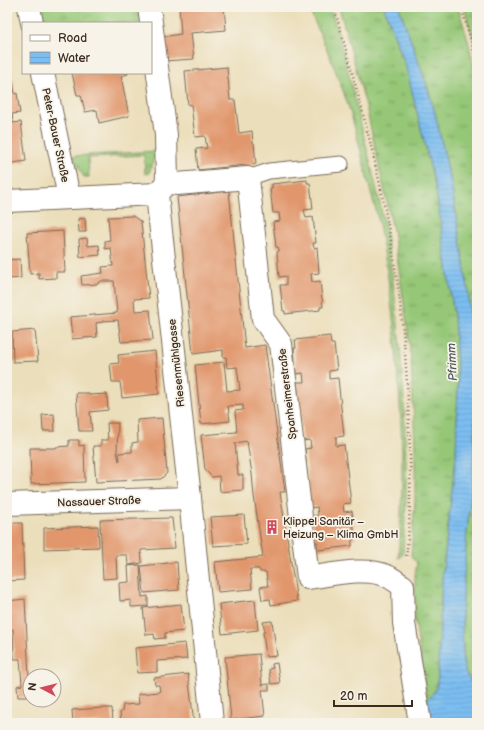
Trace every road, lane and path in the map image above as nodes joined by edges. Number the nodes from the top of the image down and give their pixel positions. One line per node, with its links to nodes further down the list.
1 (29, 7): 5 (street)
2 (149, 7): 6 (street, Riesenmühlgasse)
3 (334, 7): 17 (path)
4 (461, 7): 8 (path)
5 (32, 22)
6 (151, 22)
7 (152, 30): 12 (street, Riesenmühlgasse)
8 (477, 66)
9 (43, 74): 13 (street, Peter-Bauer Straße)
10 (341, 164): 11 (lane)
11 (248, 178): 12 (street); 17 (street, Spanheimerstraße)
12 (162, 188): 13 (street); 15 (street, Riesenmühlgasse)
13 (69, 197): 14 (street)
14 (7, 201)
15 (190, 498): 16 (street, Nassauer Straße); 18 (street, Riesenmühlgasse)
16 (7, 504)
17 (403, 586): 19 (street)
18 (212, 723)
19 (420, 723)

